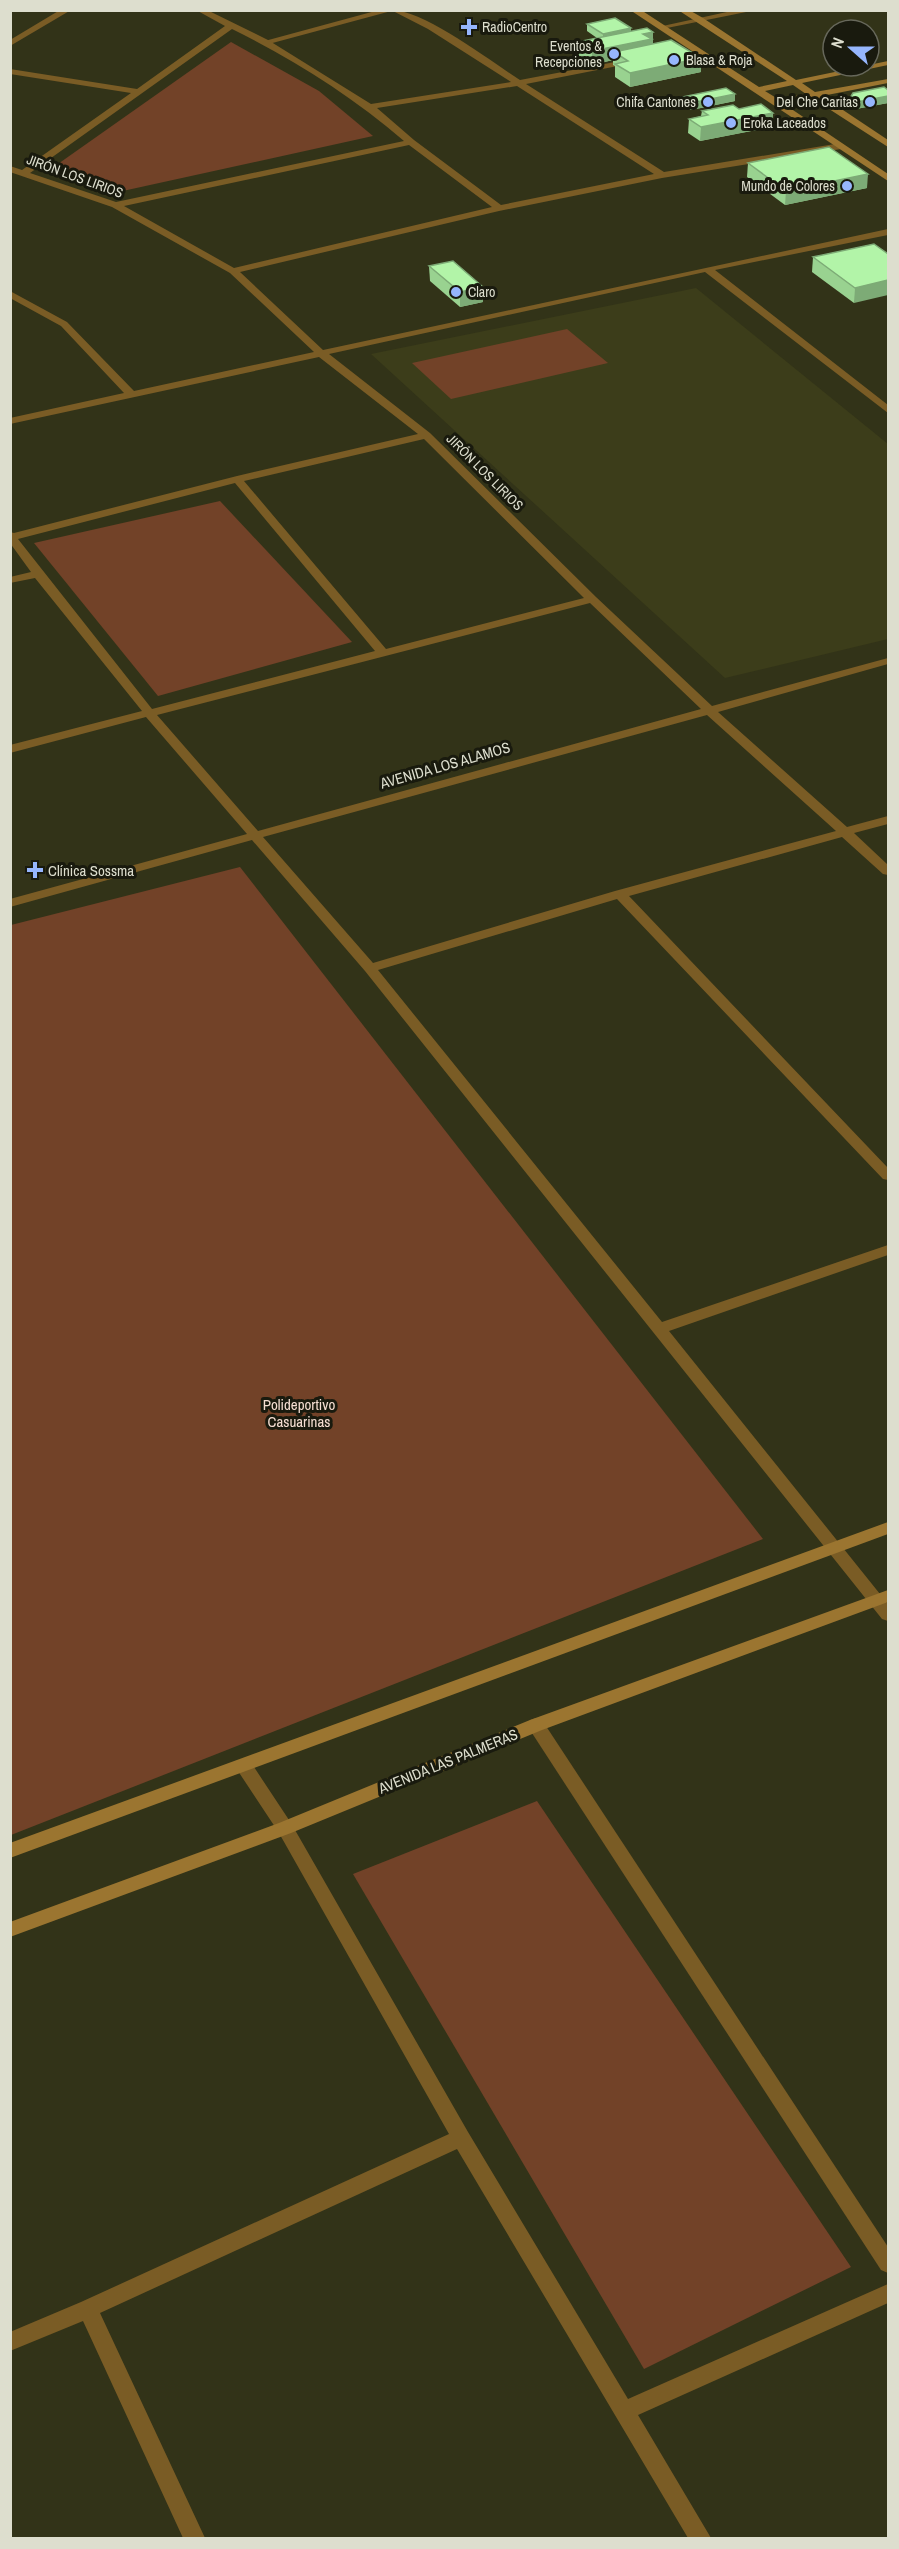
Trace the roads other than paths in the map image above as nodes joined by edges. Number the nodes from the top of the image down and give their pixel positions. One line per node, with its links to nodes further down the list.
1 (67, 10): 12 (street)
2 (200, 10): 9 (street)
3 (391, 10): 11 (street)
4 (395, 10): 18 (street)
5 (634, 10): 10 (main road)
6 (682, 10): 8 (main road)
7 (752, 10): 8 (street)
8 (700, 20): 10 (street); 17 (main road)
9 (230, 26): 11 (street); 20 (street)
10 (662, 27): 19 (main road)
11 (265, 42): 23 (street)
12 (10, 44)
13 (645, 57): 18 (street)
14 (888, 63): 17 (main road)
15 (10, 71): 20 (street)
16 (888, 81): 21 (main road)
17 (794, 82): 19 (main road); 21 (main road)
18 (520, 83): 23 (street); 29 (street)
19 (758, 90): 22 (main road)
20 (136, 91): 28 (street)
21 (816, 95): 22 (main road); 25 (main road)
22 (778, 102): 26 (main road)
23 (370, 107): 24 (street)
24 (411, 142): 31 (street); 32 (street)
25 (888, 144)
26 (841, 146): 29 (street); 30 (main road)
27 (10, 169): 28 (street, JIRÓN LOS LIRIOS)
28 (24, 173): 31 (street, JIRÓN LOS LIRIOS)
29 (662, 175): 32 (street)
30 (888, 178)
31 (115, 205): 35 (street, JIRÓN LOS LIRIOS)
32 (498, 207): 35 (street)
33 (888, 232): 34 (street)
34 (707, 269): 37 (street); 39 (street)
35 (233, 271): 37 (street, JIRÓN LOS LIRIOS)
36 (10, 294): 38 (street)
37 (321, 352): 38 (street); 41 (street, JIRÓN LOS LIRIOS)
38 (131, 394): 40 (street)
39 (888, 410)
40 (10, 421)
41 (426, 435): 42 (street); 46 (street, JIRÓN LOS LIRIOS)
42 (237, 479): 43 (street); 47 (street)
43 (11, 536): 44 (street)
44 (38, 574): 45 (street); 50 (street)
45 (10, 580)
46 (592, 599): 47 (street); 49 (street, JIRÓN LOS LIRIOS)
47 (383, 653): 50 (street)
48 (888, 661): 49 (street, AVENIDA LOS ALAMOS)
49 (708, 710): 53 (street, JIRÓN LOS LIRIOS); 54 (street, AVENIDA LOS ALAMOS)
50 (149, 713): 51 (street); 54 (street)
51 (10, 749)
52 (888, 820): 53 (street)
53 (843, 832): 55 (street, JIRÓN LOS LIRIOS); 56 (street)
54 (254, 836): 57 (street, AVENIDA LOS ALAMOS); 58 (street)
55 (888, 871)
56 (620, 894): 58 (street); 59 (street)
57 (10, 903)
58 (370, 968): 61 (street)
59 (888, 1176)
60 (888, 1250): 61 (street)
61 (660, 1328): 63 (street)
62 (888, 1528): 63 (main road)
63 (835, 1548): 64 (street); 67 (main road)
64 (883, 1599): 65 (street); 66 (main road, AVENIDA LAS PALMERAS)
65 (888, 1615)
66 (536, 1725): 68 (main road, AVENIDA LAS PALMERAS); 72 (street)
67 (244, 1766): 68 (street); 69 (main road)
68 (285, 1828): 70 (main road, AVENIDA LAS PALMERAS); 71 (street)
69 (10, 1851)
70 (10, 1930)
71 (461, 2138): 74 (street); 76 (street)
72 (888, 2264)
73 (888, 2293): 76 (street)
74 (88, 2309): 75 (street); 77 (street)
75 (10, 2342)
76 (624, 2411): 78 (street)
77 (194, 2538)
78 (700, 2538)

